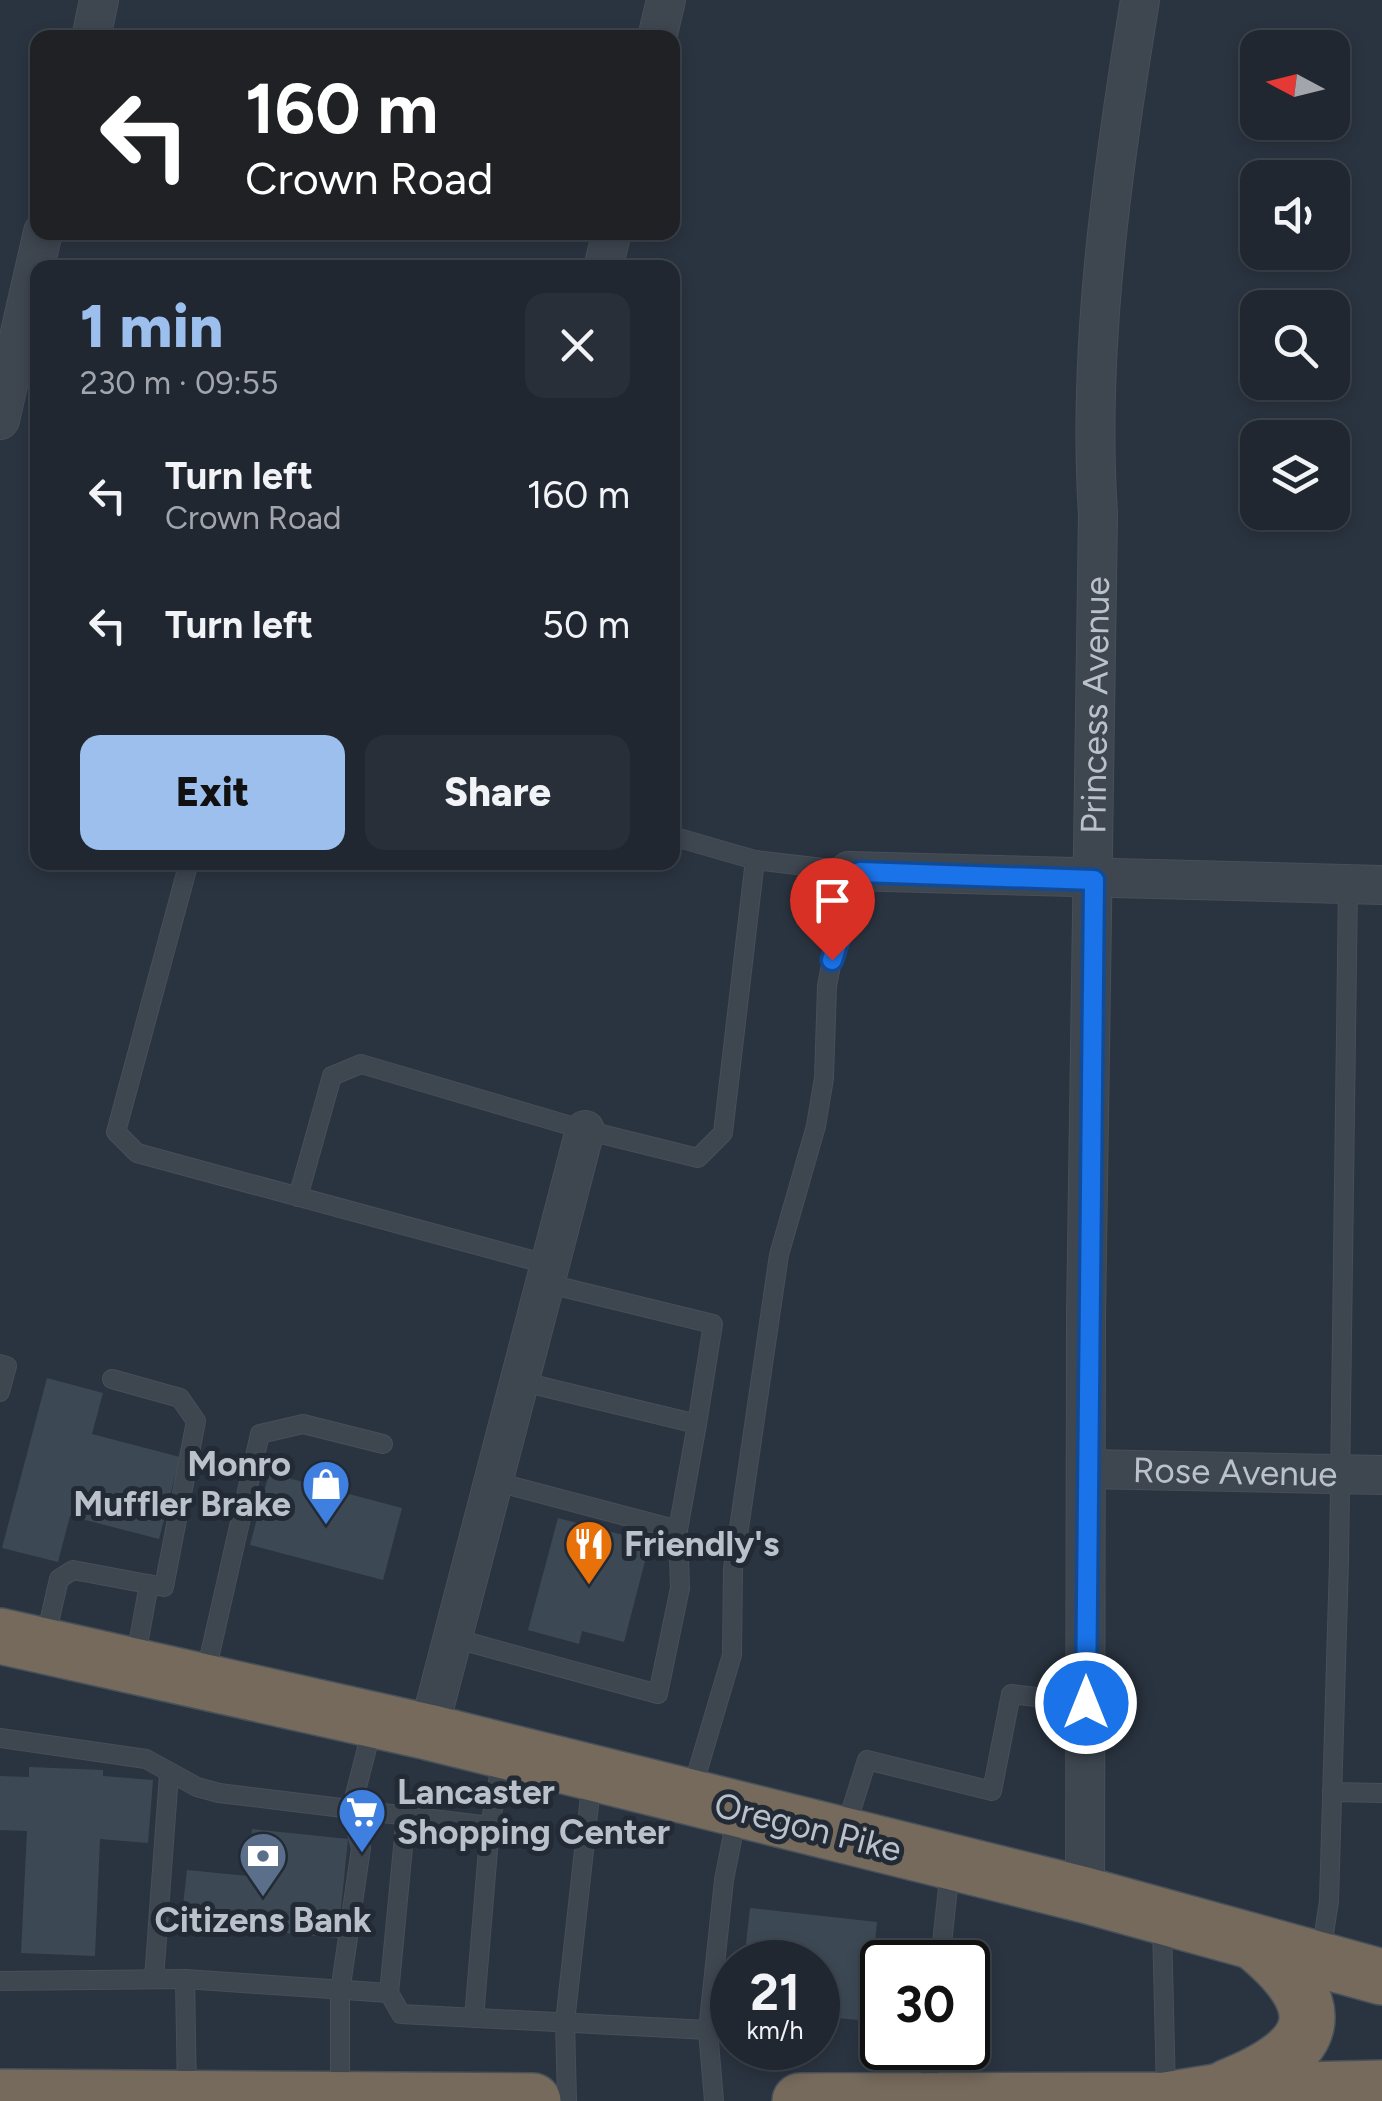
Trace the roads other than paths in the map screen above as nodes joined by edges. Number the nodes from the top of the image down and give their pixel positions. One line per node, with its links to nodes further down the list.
1 (99, 0): 4 (street)
2 (666, 0): 5 (street)
3 (1140, 0): 12 (street, Princess Avenue)
4 (92, 30)
5 (659, 30)
6 (30, 292): 7 (street)
7 (0, 420)
8 (680, 838): 9 (lane)
9 (755, 860): 11 (lane); 14 (lane)
10 (187, 870): 15 (lane)
11 (855, 872): 12 (street); 42 (lane)
12 (1094, 880): 13 (street); 23 (street, Princess Avenue)
13 (1365, 885): 24 (lane)
14 (585, 1130): 15 (lane); 16 (street)
15 (298, 1197): 16 (lane)
16 (547, 1274): 19 (street); 21 (lane)
17 (0, 1364): 20 (lane)
18 (112, 1380): 28 (lane)
19 (519, 1381): 21 (lane); 26 (street)
20 (0, 1392)
21 (696, 1424): 27 (lane)
22 (383, 1444): 32 (lane)
23 (1087, 1469): 24 (street, Rose Avenue); 33 (street, Princess Avenue)
24 (1338, 1474): 25 (street, Rose Avenue); 40 (lane)
25 (1382, 1475)
26 (493, 1481): 27 (lane); 29 (street)
27 (678, 1530): 29 (lane)
28 (149, 1584): 30 (lane); 31 (lane)
29 (453, 1638): 35 (street)
30 (22, 1641): 31 (highway, Oregon Pike)
31 (134, 1666): 32 (highway, Oregon Pike)
32 (204, 1682): 34 (highway, Oregon Pike)
33 (1086, 1703): 46 (lane); 48 (street, Princess Avenue)
34 (374, 1720): 35 (highway, Oregon Pike); 43 (lane)
35 (428, 1732): 37 (highway, Oregon Pike)
36 (0, 1738): 38 (lane)
37 (503, 1751): 39 (highway, Oregon Pike); 45 (lane)
38 (169, 1774): 43 (lane); 54 (lane)
39 (592, 1774): 42 (highway, Oregon Pike); 61 (lane)
40 (1332, 1792): 41 (lane); 52 (lane)
41 (1382, 1794)
42 (714, 1804): 46 (highway, Oregon Pike); 62 (lane)
43 (351, 1810): 44 (lane); 57 (lane)
44 (406, 1816): 45 (lane); 58 (lane)
45 (490, 1826): 60 (lane)
46 (843, 1835): 47 (highway, Oregon Pike)
47 (950, 1862): 48 (highway, Oregon Pike); 50 (lane)
48 (1085, 1895): 49 (highway, Oregon Pike)
49 (1162, 1916): 51 (highway, Oregon Pike); 66 (lane)
50 (942, 1940)
51 (1252, 1940): 52 (highway, Oregon Pike); 66 (highway)
52 (1320, 1961): 53 (highway, Oregon Pike); 59 (highway, Oregon Pike)
53 (1382, 1977)
54 (154, 1979): 55 (lane); 56 (lane)
55 (184, 1980): 57 (lane); 67 (lane)
56 (0, 1981)
57 (340, 1992): 58 (lane); 69 (lane)
58 (389, 1992): 60 (lane)
59 (1382, 1992)
60 (474, 2018): 61 (lane)
61 (565, 2022): 62 (lane); 73 (lane)
62 (708, 2030): 74 (lane)
63 (930, 2070): 70 (lane)
64 (1382, 2088): 66 (highway)
65 (0, 2096): 67 (highway)
66 (1191, 2096): 70 (highway); 77 (lane)
67 (187, 2098): 68 (highway)
68 (276, 2100): 69 (highway)
69 (340, 2100): 71 (highway)
70 (927, 2100): 76 (highway)
71 (510, 2101): 72 (highway)
72 (532, 2101)
73 (567, 2101)
74 (714, 2101)
75 (800, 2101): 76 (highway)
76 (845, 2101)
77 (1157, 2101)

